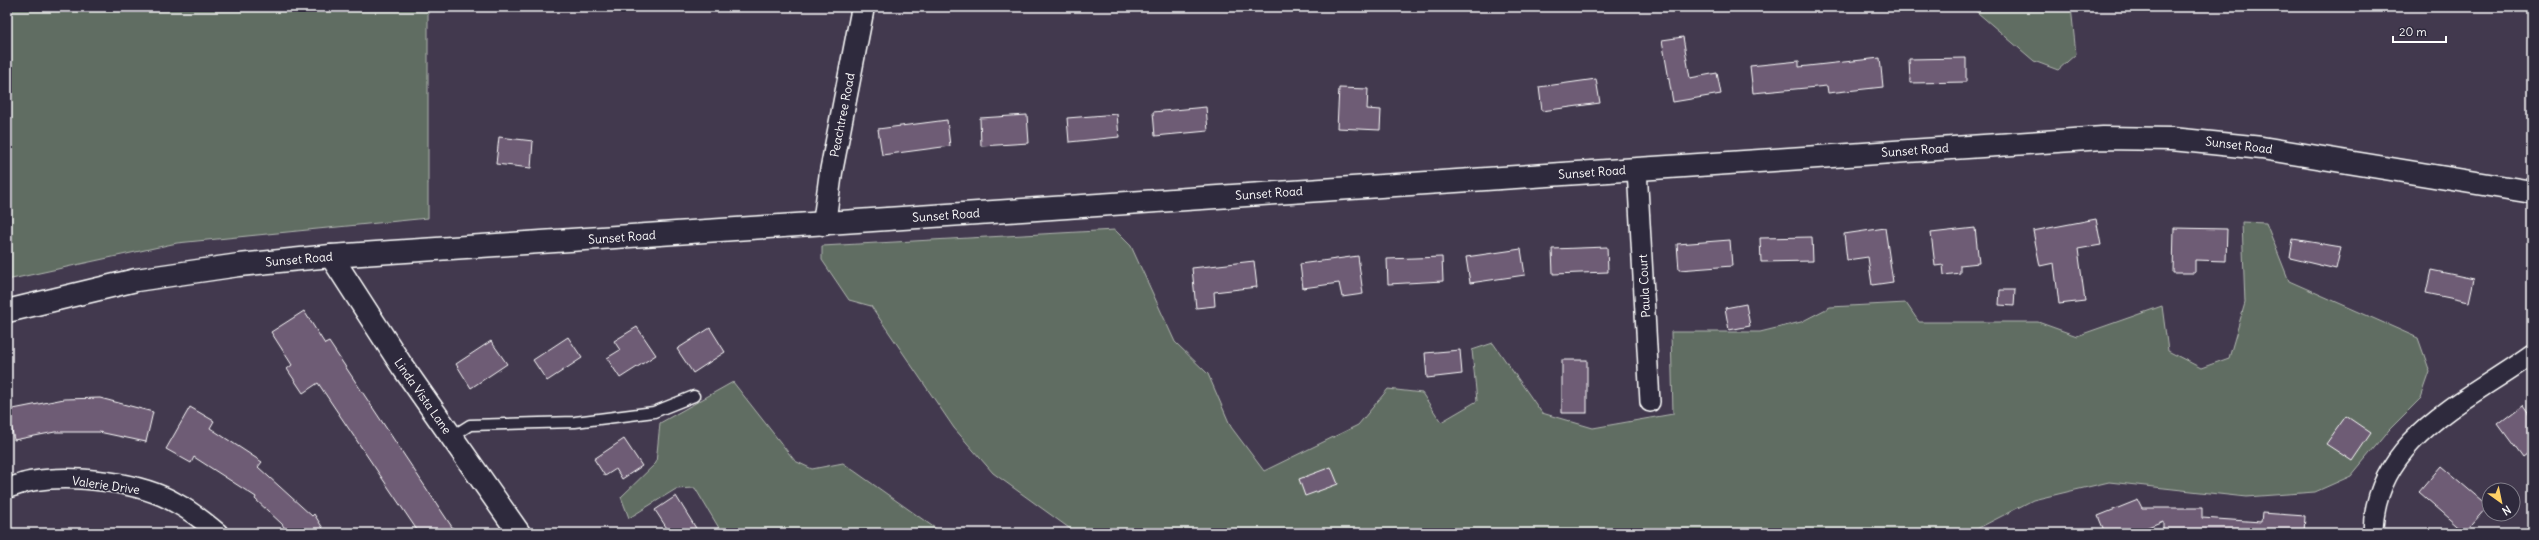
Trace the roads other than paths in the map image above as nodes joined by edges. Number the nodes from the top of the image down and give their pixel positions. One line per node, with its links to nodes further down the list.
1 (863, 7): 4 (main road, Peachtree Road)
2 (1637, 169): 3 (main road, Sunset Road); 4 (main road, Sunset Road); 9 (street, Paula Court)
3 (2532, 192)
4 (824, 224): 5 (main road, Sunset Road)
5 (331, 256): 6 (main road, Sunset Road); 10 (main road, Linda Vista Lane)
6 (7, 311)
7 (2532, 354): 14 (street)
8 (694, 396): 10 (lane)
9 (1650, 402)
10 (451, 437): 13 (main road, Linda Vista Lane)
11 (7, 488): 12 (street, Valerie Drive)
12 (218, 533)
13 (519, 533)
14 (2373, 533)

